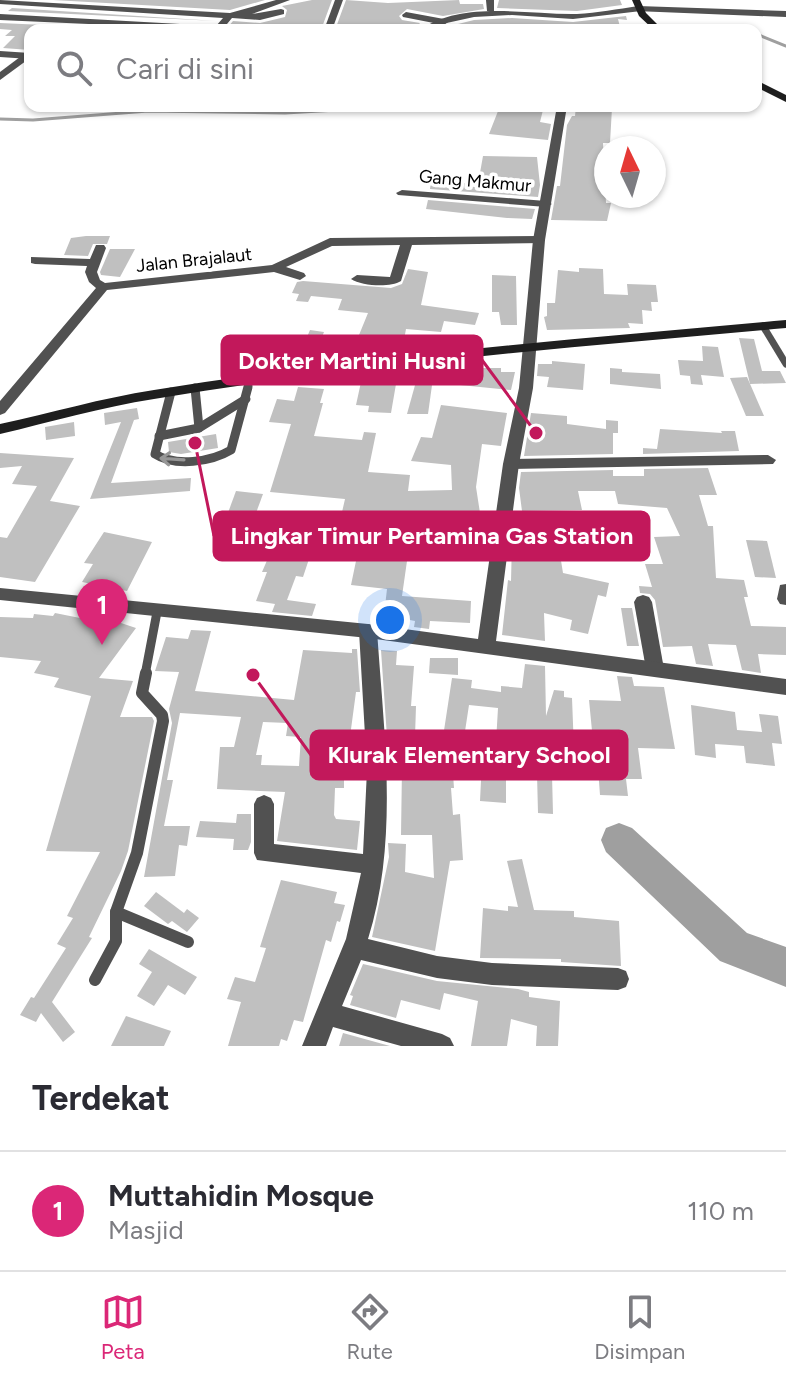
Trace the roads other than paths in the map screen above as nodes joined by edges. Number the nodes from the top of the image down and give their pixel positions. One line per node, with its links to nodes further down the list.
1 (165, 0): 10 (street)
2 (197, 0): 14 (street)
3 (286, 0): 16 (street)
4 (339, 0): 22 (street)
5 (490, 0): 11 (street)
6 (702, 0): 13 (street)
7 (0, 2): 9 (street)
8 (637, 4): 11 (street); 13 (street); 24 (main road)
9 (118, 5): 10 (street)
10 (158, 11): 14 (street)
11 (491, 11): 19 (street)
12 (281, 12): 16 (street)
13 (705, 12): 15 (street)
14 (190, 13): 16 (street)
15 (786, 14)
16 (235, 15): 21 (street)
17 (406, 15): 19 (street)
18 (0, 17): 20 (street)
19 (444, 22): 23 (street)
20 (127, 24)
21 (224, 24)
22 (330, 24)
23 (439, 24)
24 (654, 24)
25 (0, 54): 26 (street)
26 (24, 56)
27 (24, 59): 28 (street)
28 (0, 77)
29 (762, 86): 30 (main road)
30 (786, 99)
31 (561, 112): 34 (street)
32 (402, 193): 33 (street, Gang Makmur)
33 (505, 201): 34 (street, Gang Makmur); 35 (street)
34 (546, 204): 36 (street)
35 (504, 216)
36 (539, 237): 37 (street, Jalan Brajalaut); 47 (street)
37 (407, 243): 41 (street, Jalan Brajalaut); 43 (street)
38 (100, 248): 40 (street)
39 (35, 260): 40 (street)
40 (92, 263): 44 (street)
41 (275, 268): 42 (street); 44 (street, Jalan Brajalaut)
42 (300, 276)
43 (357, 279)
44 (97, 282): 53 (street)
45 (786, 324): 46 (main road)
46 (763, 326): 47 (main road); 48 (lane)
47 (527, 347): 49 (main road); 58 (street)
48 (786, 364)
49 (250, 380): 50 (main road); 52 (lane)
50 (195, 388): 51 (main road); 54 (lane)
51 (171, 392): 55 (main road); 56 (lane)
52 (246, 399): 54 (lane); 56 (lane, one-way to 56)
53 (0, 410)
54 (199, 428): 56 (lane)
55 (0, 429)
56 (159, 436)
57 (768, 460): 58 (street)
58 (511, 464): 65 (street)
59 (786, 590): 61 (street)
60 (0, 594): 63 (street)
61 (786, 599)
62 (643, 602): 66 (street)
63 (157, 612): 64 (street); 70 (lane)
64 (368, 631): 65 (street); 69 (street)
65 (486, 647): 66 (street)
66 (655, 669): 67 (street)
67 (786, 687)
68 (264, 804): 69 (street)
69 (374, 865): 72 (street)
70 (116, 912): 71 (lane); 74 (lane)
71 (188, 942)
72 (353, 947): 73 (street); 75 (street)
73 (618, 979)
74 (95, 980)
75 (327, 1013): 76 (street); 77 (street)
76 (314, 1046)
77 (442, 1046)

